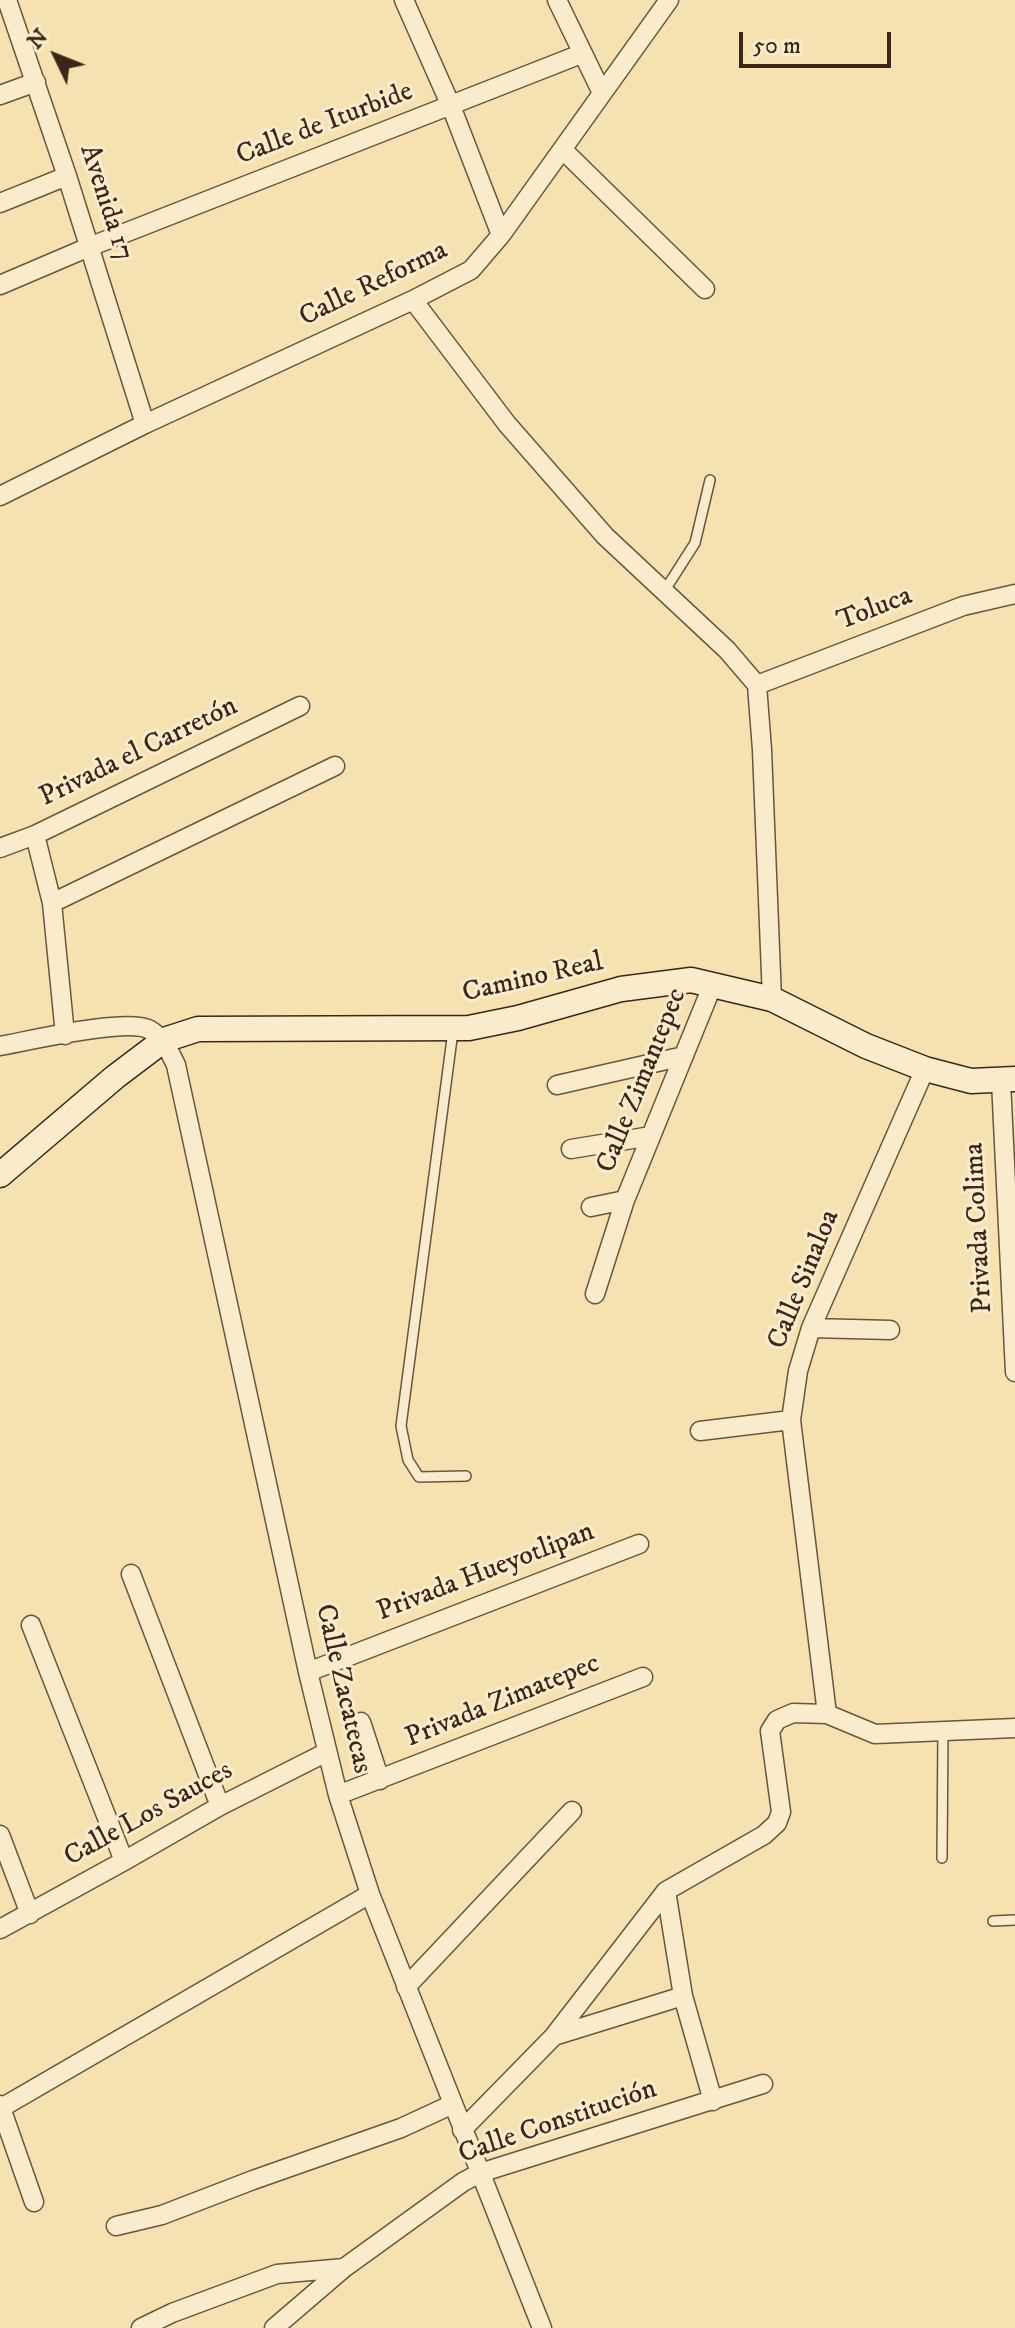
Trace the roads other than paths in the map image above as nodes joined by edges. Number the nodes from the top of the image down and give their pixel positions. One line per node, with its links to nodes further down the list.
1 (7, 0): 6 (street, Avenida 17)
2 (404, 0): 9 (street)
3 (557, 0): 5 (street)
4 (669, 0): 7 (street, Calle Reforma)
5 (581, 54): 7 (street); 9 (street, Calle de Iturbide)
6 (36, 82): 8 (street); 11 (street, Avenida 17)
7 (602, 93): 10 (street, Calle Reforma)
8 (0, 95)
9 (451, 106): 13 (street); 14 (street, Calle de Iturbide)
10 (563, 150): 13 (street, Calle Reforma); 16 (street)
11 (67, 176): 12 (street); 14 (street, Avenida 17)
12 (0, 203)
13 (501, 235): 17 (street, Calle Reforma)
14 (89, 247): 15 (street, Calle de Iturbide); 18 (street, Avenida 17)
15 (0, 285)
16 (705, 289)
17 (413, 300): 18 (street, Calle Reforma); 21 (street)
18 (145, 424): 20 (street, Calle Reforma)
19 (710, 480): 21 (lane)
20 (0, 496)
21 (665, 590): 23 (street)
22 (1015, 594): 23 (street, Toluca)
23 (757, 685): 30 (street)
24 (300, 706): 26 (street, Privada el Carretón)
25 (335, 766): 28 (street)
26 (35, 835): 27 (street, Privada el Carretón); 28 (street)
27 (0, 848)
28 (52, 903): 32 (street)
29 (713, 984): 30 (main road, Camino Real); 31 (main road, Camino Real); 35 (street, Calle Zimantepec)
30 (772, 999): 36 (main road, Camino Real)
31 (454, 1029): 33 (main road, Camino Real); 50 (lane)
32 (65, 1035): 33 (street); 34 (street)
33 (164, 1040): 41 (main road, Camino Real); 54 (street, Calle Zacatecas)
34 (0, 1046)
35 (684, 1056): 38 (street); 39 (street, Calle Zimantepec)
36 (925, 1069): 37 (main road, Camino Real); 45 (street, Calle Sinaloa)
37 (1008, 1080): 47 (street, Privada Colima)
38 (557, 1085)
39 (651, 1136): 40 (street); 42 (street, Calle Zimantepec)
40 (571, 1149)
41 (0, 1175)
42 (625, 1200): 43 (street); 44 (street, Calle Zimantepec)
43 (591, 1207)
44 (595, 1294)
45 (811, 1328): 46 (street); 48 (street, Calle Sinaloa)
46 (890, 1330)
47 (1015, 1372)
48 (791, 1420): 49 (street); 56 (street, Calle Sinaloa)
49 (700, 1431)
50 (466, 1476)
51 (639, 1544): 54 (street, Privada Hueyotlipan)
52 (131, 1574): 63 (street)
53 (31, 1625): 67 (street)
54 (308, 1672): 60 (street, Calle Zacatecas)
55 (643, 1677): 61 (street, Privada Zimatepec)
56 (827, 1714): 59 (street); 68 (street)
57 (361, 1722): 61 (street)
58 (1015, 1728): 59 (street)
59 (943, 1730): 66 (lane)
60 (327, 1752): 62 (street, Calle Zacatecas); 63 (street, Calle Los Sauces)
61 (380, 1780): 62 (street, Privada Zimatepec)
62 (338, 1795): 69 (street, Calle Zacatecas)
63 (220, 1806): 67 (street, Calle Los Sauces)
64 (572, 1811): 74 (street)
65 (0, 1835): 70 (street)
66 (942, 1858)
67 (124, 1861): 70 (street, Calle Los Sauces)
68 (666, 1891): 75 (street); 76 (street)
69 (370, 1894): 74 (street, Calle Zacatecas); 80 (street)
70 (30, 1914): 73 (street, Calle Los Sauces)
71 (1015, 1920): 72 (lane)
72 (993, 1921)
73 (0, 1929)
74 (406, 1987): 79 (street, Calle Zacatecas)
75 (683, 1996): 76 (street); 78 (street)
76 (554, 2036): 81 (street)
77 (763, 2084): 78 (street, Calle Constitución)
78 (713, 2101): 82 (street, Calle Constitución)
79 (453, 2104): 81 (street, Calle Zacatecas); 84 (street)
80 (0, 2107): 83 (street)
81 (462, 2130): 82 (street, Calle Zacatecas)
82 (480, 2173): 85 (street, Calle Constitución); 89 (street, Calle Zacatecas)
83 (34, 2202)
84 (116, 2226)
85 (344, 2268): 86 (street); 88 (street, Calle Constitución)
86 (177, 2321): 87 (street)
87 (141, 2328)
88 (274, 2328)
89 (542, 2328)

